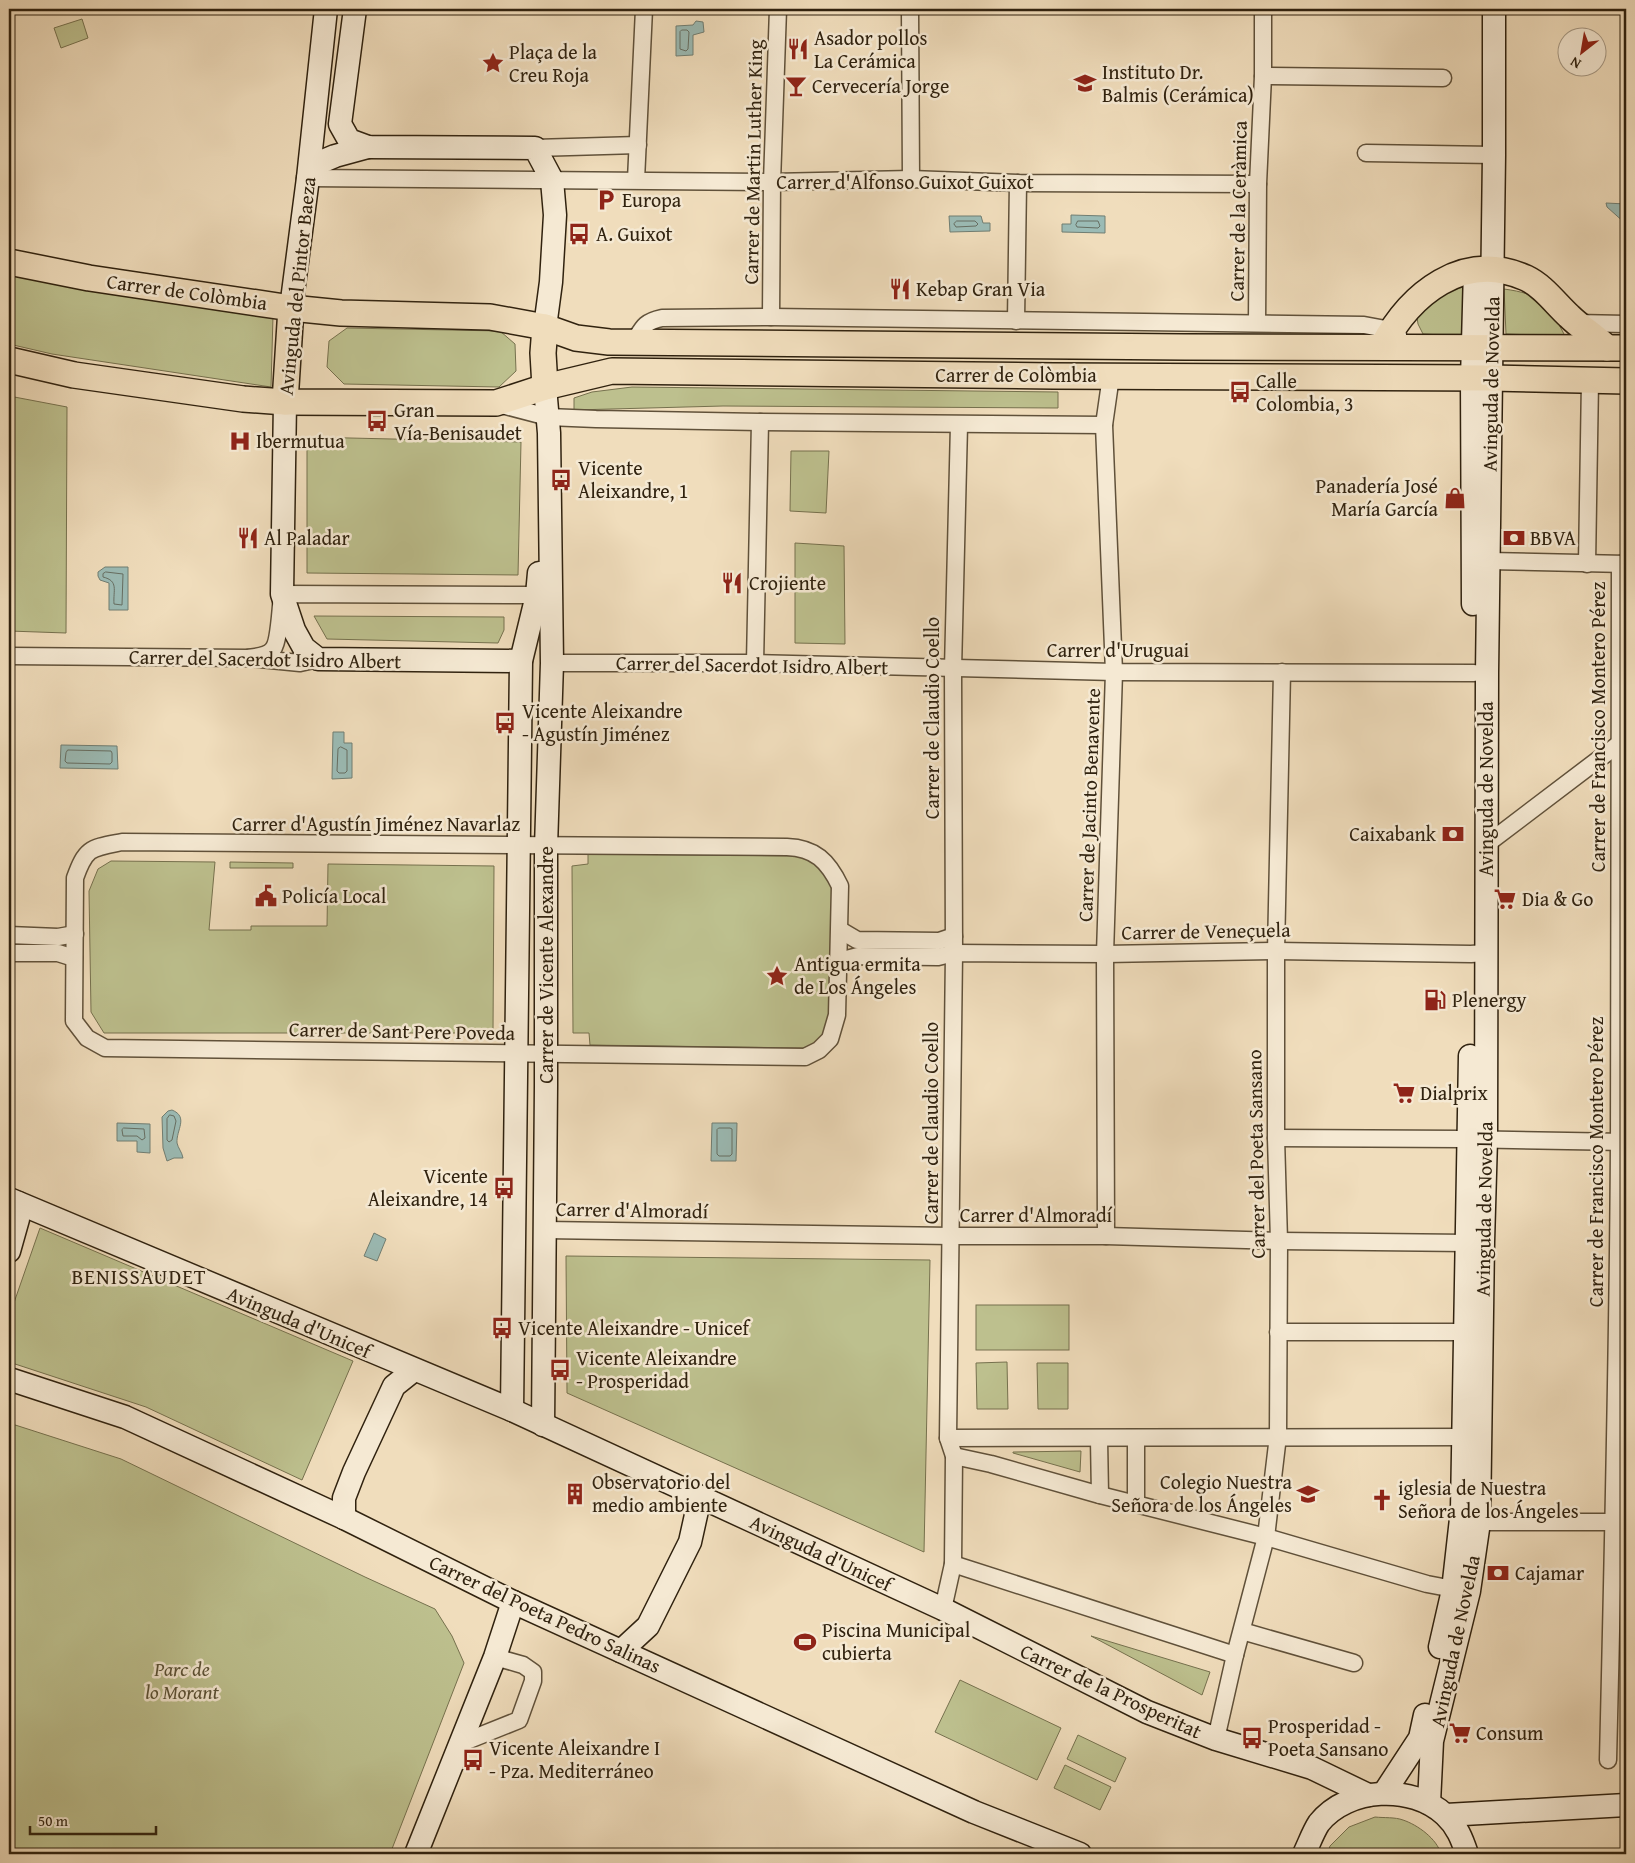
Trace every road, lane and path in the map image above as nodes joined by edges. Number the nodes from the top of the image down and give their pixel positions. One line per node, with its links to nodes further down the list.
1 (326, 9): 15 (main road, Avinguda del Pintor Baeza)
2 (355, 9): 11 (main road)
3 (644, 9): 10 (street)
4 (778, 9): 19 (street, Carrer de Martin Luther King)
5 (910, 9): 16 (street)
6 (1263, 9): 8 (street, Carrer de la Ceràmica)
7 (1494, 9): 14 (main road, Avinguda de Novelda)
8 (1263, 76): 9 (street); 21 (street, Carrer de la Ceràmica)
9 (1443, 78)
10 (638, 145): 12 (street); 18 (street)
11 (368, 147): 12 (main road); 15 (main road)
12 (535, 148): 17 (main road)
13 (1366, 153): 14 (street)
14 (1494, 155): 23 (main road, Avinguda de Novelda)
15 (308, 178): 17 (street, Carrer d'Alfonso Guixot Guixot); 24 (main road, Avinguda del Pintor Baeza)
16 (911, 179): 19 (street, Carrer d'Alfonso Guixot Guixot); 20 (street, Carrer d'Alfonso Guixot Guixot)
17 (552, 180): 18 (street, Carrer d'Alfonso Guixot Guixot); 30 (main road)
18 (636, 180): 19 (street, Carrer d'Alfonso Guixot Guixot)
19 (772, 182): 25 (street, Carrer de Martin Luther King)
20 (1018, 183): 21 (street, Carrer d'Alfonso Guixot Guixot); 26 (street)
21 (1258, 184): 28 (street, Carrer de la Ceràmica)
22 (9, 262): 24 (main road, Carrer de Colòmbia)
23 (1484, 270): 27 (main road); 31 (main road); 33 (main road, Avinguda de Novelda)
24 (291, 308): 30 (main road, Carrer de Colòmbia); 41 (main road, Avinguda del Pintor Baeza)
25 (772, 317): 26 (street, Carrer de Colòmbia); 32 (street, Carrer de Colòmbia)
26 (1016, 321): 28 (street, Carrer de Colòmbia)
27 (1576, 323): 29 (street); 34 (main road)
28 (1257, 324): 31 (street, Carrer de Colòmbia)
29 (1626, 324)
30 (545, 327): 32 (main road, Carrer de Colòmbia); 40 (main road)
31 (1386, 338): 32 (main road, Carrer de Colòmbia); 33 (main road, Carrer de Colòmbia)
32 (634, 342)
33 (1482, 348): 34 (main road, Carrer de Colòmbia); 37 (main road, Avinguda de Novelda)
34 (1616, 348)
35 (9, 360): 41 (main road, Carrer de Colòmbia)
36 (1111, 376): 37 (main road, Carrer de Colòmbia); 40 (main road, Carrer de Colòmbia); 46 (street, Carrer de Jacinto Benavente)
37 (1481, 378): 38 (main road, Carrer de Colòmbia); 48 (main road, Avinguda de Novelda); 62 (main road, Avinguda de Novelda)
38 (1590, 381): 39 (main road, Carrer de Colòmbia); 49 (street, Carrer de Francisco Montero Pérez)
39 (1626, 381)
40 (545, 387): 42 (main road, Carrer de Colòmbia); 43 (main road, Carrer de Vicente Alexandre)
41 (285, 402): 42 (main road, Carrer de Colòmbia); 51 (main road, Avinguda del Pintor Baeza)
42 (496, 403): 43 (street, Carrer de Colòmbia)
43 (548, 417): 44 (street, Carrer de Colòmbia); 47 (main road, Carrer de Vicente Alexandre)
44 (760, 422): 45 (street, Carrer de Colòmbia); 58 (street)
45 (959, 425): 46 (street, Carrer de Colòmbia); 59 (street, Carrer de Claudio Coello)
46 (1104, 425): 60 (street, Carrer de Jacinto Benavente)
47 (549, 505): 52 (main road, Carrer de Vicente Alexandre); 57 (main road, Carrer de Vicente Alexandre)
48 (1489, 562): 49 (street); 64 (main road, Avinguda de Novelda)
49 (1587, 564): 50 (street)
50 (1623, 564): 63 (street, Carrer de Francisco Montero Pérez)
51 (282, 594): 52 (street); 54 (street, Avinguda del Pintor Baeza); 55 (main road, Avinguda del Pintor Baeza)
52 (537, 595): 56 (main road, Carrer de Vicente Alexandre)
53 (9, 656): 54 (street, Carrer del Sacerdot Isidro Albert)
54 (248, 658): 55 (street, Carrer del Sacerdot Isidro Albert)
55 (318, 659): 56 (main road, Carrer del Sacerdot Isidro Albert)
56 (521, 661): 65 (main road, Carrer de Vicente Alexandre)
57 (552, 663): 58 (street, Carrer del Sacerdot Isidro Albert); 66 (main road, Carrer de Vicente Alexandre)
58 (755, 663): 59 (street, Carrer del Sacerdot Isidro Albert)
59 (953, 669): 60 (street, Carrer d'Uruguai); 70 (street, Carrer de Claudio Coello)
60 (1114, 672): 61 (street, Carrer d'Uruguai); 74 (street, Carrer de Jacinto Benavente)
61 (1282, 672): 62 (street, Carrer d'Uruguai); 71 (street, Carrer del Poeta Sansano)
62 (1474, 673): 75 (main road, Avinguda de Novelda)
63 (1622, 741): 64 (street); 82 (street, Carrer de Francisco Montero Pérez)
64 (1487, 844): 75 (main road, Avinguda de Novelda)
65 (518, 847): 66 (street, Carrer d'Agustín Jiménez Navarlaz); 68 (street, Carrer d'Agustín Jiménez Navarlaz); 78 (main road, Carrer de Vicente Alexandre)
66 (546, 847): 67 (street, Carrer d'Agustín Jiménez Navarlaz); 79 (main road, Carrer de Vicente Alexandre)
67 (840, 930): 70 (street); 77 (street, Carrer de Sant Pere Poveda)
68 (74, 934): 69 (street); 76 (street, Carrer de Sant Pere Poveda)
69 (9, 935)
70 (954, 936): 73 (street, Carrer de Claudio Coello)
71 (1276, 950): 74 (street, Carrer de Veneçuela); 75 (street, Carrer de Veneçuela); 80 (street, Carrer del Poeta Sansano)
72 (9, 953): 76 (street)
73 (954, 953): 74 (street, Carrer de Veneçuela); 77 (street, Carrer de Veneçuela); 85 (street, Carrer de Claudio Coello)
74 (1105, 954): 86 (street, Carrer de Jacinto Benavente)
75 (1478, 954): 81 (main road, Avinguda de Novelda)
76 (74, 958): 78 (street, Carrer de Sant Pere Poveda)
77 (839, 961): 79 (street, Carrer de Sant Pere Poveda)
78 (516, 1054): 79 (street, Carrer de Sant Pere Poveda); 94 (main road, Carrer de Vicente Alexandre)
79 (546, 1054): 84 (main road, Carrer de Vicente Alexandre)
80 (1276, 1138): 81 (street); 87 (street, Carrer del Poeta Sansano)
81 (1478, 1139): 82 (street); 88 (main road, Avinguda de Novelda); 108 (main road, Avinguda de Novelda)
82 (1622, 1142): 109 (street, Carrer de Francisco Montero Pérez)
83 (14, 1201): 89 (main road, Avinguda d'Unicef); 92 (main road, Avinguda d'Unicef)
84 (545, 1230): 85 (street, Carrer d'Almoradí); 95 (main road, Carrer de Vicente Alexandre)
85 (952, 1236): 86 (street, Carrer d'Almoradí); 98 (street, Carrer de Claudio Coello)
86 (1106, 1236): 87 (street, Carrer d'Almoradí)
87 (1279, 1241): 88 (street, Carrer d'Almoradí); 90 (street, Carrer del Poeta Sansano)
88 (1468, 1243): 91 (main road, Avinguda de Novelda)
89 (9, 1251)
90 (1278, 1332): 91 (street); 96 (street, Carrer del Poeta Sansano)
91 (1465, 1332): 97 (main road, Avinguda de Novelda)
92 (414, 1370): 94 (main road, Avinguda d'Unicef); 107 (main road)
93 (9, 1379): 107 (main road, Carrer del Poeta Pedro Salinas)
94 (512, 1410): 95 (main road, Avinguda d'Unicef)
95 (543, 1425): 105 (main road, Avinguda d'Unicef)
96 (1278, 1436): 97 (street); 99 (street); 110 (street, Carrer del Poeta Sansano)
97 (1464, 1437): 112 (main road, Avinguda de Novelda)
98 (948, 1438): 100 (street); 102 (street, Carrer de Claudio Coello)
99 (1136, 1438): 101 (street); 106 (street)
100 (998, 1439): 101 (street); 103 (street)
101 (1100, 1439): 104 (street)
102 (954, 1456): 103 (street); 111 (street, Carrer de Claudio Coello)
103 (998, 1466): 104 (street)
104 (1100, 1495): 106 (street)
105 (700, 1497): 114 (main road, Avinguda d'Unicef); 116 (main road)
106 (1136, 1504): 110 (street)
107 (344, 1518): 113 (main road, Carrer del Poeta Pedro Salinas)
108 (1479, 1522): 109 (street); 112 (main road, Avinguda de Novelda)
109 (1620, 1522): 122 (street, Carrer de Francisco Montero Pérez)
110 (1266, 1537): 112 (street); 115 (street, Carrer del Poeta Sansano)
111 (953, 1564): 114 (street, Carrer de Claudio Coello); 117 (street)
112 (1461, 1590): 123 (main road, Avinguda de Novelda); 125 (main road, Avinguda de Novelda)
113 (513, 1602): 116 (main road, Carrer del Poeta Pedro Salinas); 118 (main road)
114 (942, 1609): 120 (main road, Carrer de la Prosperitat)
115 (1242, 1631): 117 (street, Carrer del Poeta Sansano); 119 (street)
116 (621, 1651): 127 (main road, Carrer del Poeta Pedro Salinas)
117 (1235, 1655): 120 (street, Carrer del Poeta Sansano)
118 (495, 1657): 121 (main road); 121 (street)
119 (1354, 1663)
120 (1216, 1740): 123 (main road, Carrer de la Prosperitat)
121 (459, 1744): 126 (main road)
122 (1608, 1760)
123 (1376, 1794): 125 (main road); 128 (main road)
124 (1626, 1805): 125 (main road)
125 (1437, 1809): 129 (main road)
126 (416, 1854)
127 (1080, 1854)
128 (1304, 1854)
129 (1467, 1854)

